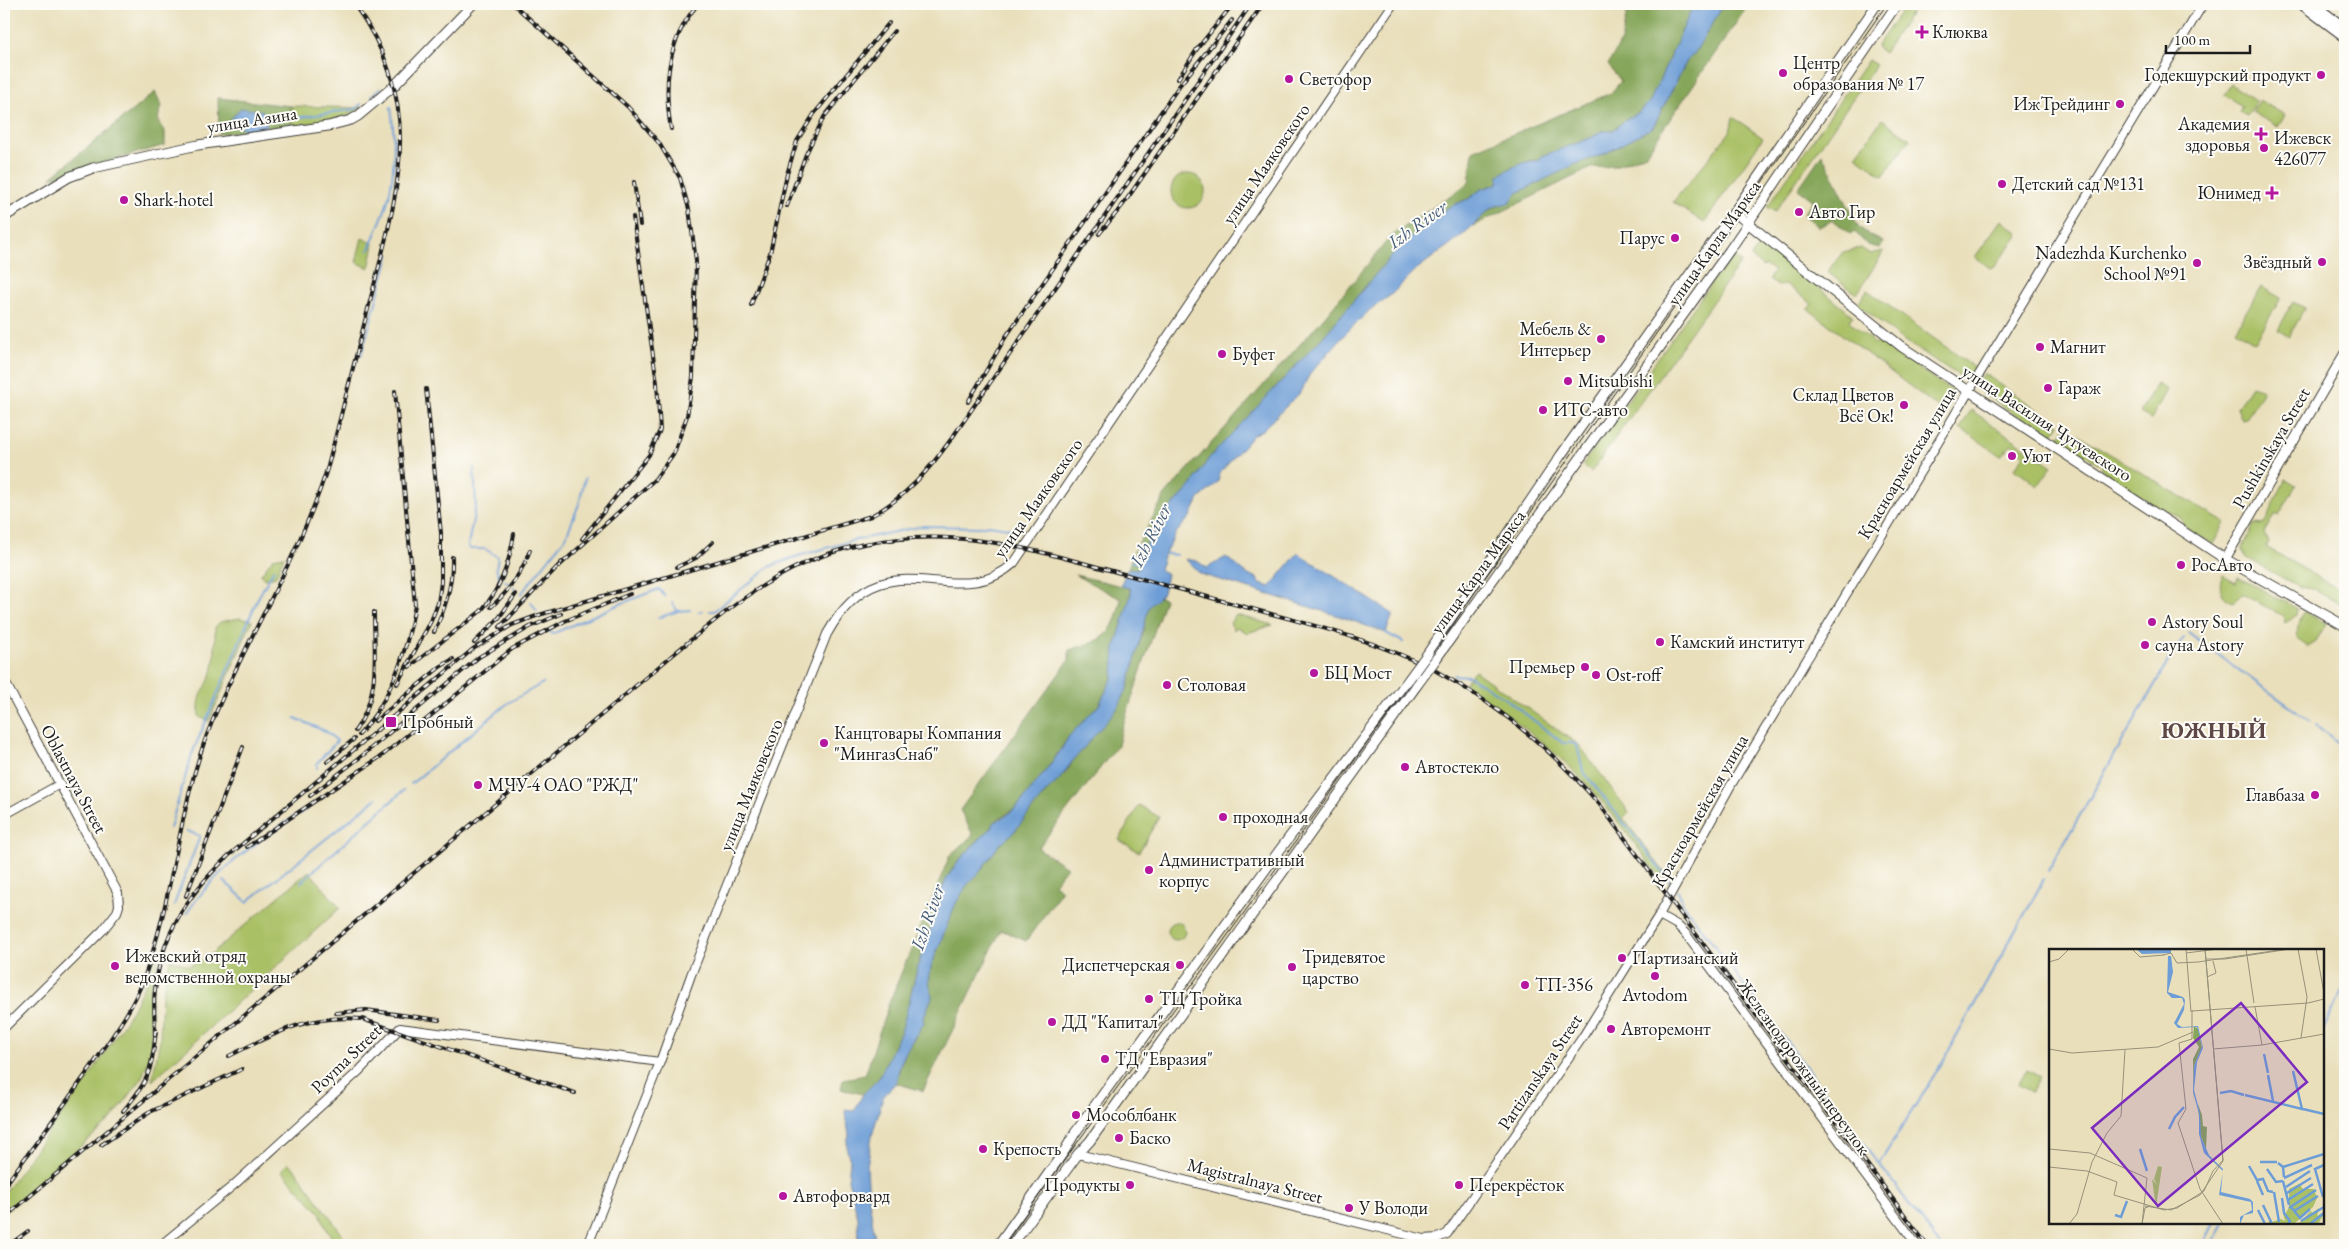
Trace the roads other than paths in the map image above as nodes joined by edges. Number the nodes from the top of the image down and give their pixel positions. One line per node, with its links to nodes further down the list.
1 (473, 4): 11 (main road, улица Азина)
2 (1393, 4): 24 (street, улица Маяковского)
3 (1877, 4): 10 (main road, улица Карла Маркса)
4 (1897, 4): 12 (main road, улица Карла Маркса)
5 (2203, 4): 14 (street, Красноармейская улица)
6 (2301, 4): 9 (main road)
7 (2313, 4): 8 (main road)
8 (2345, 28)
9 (2345, 37)
10 (1734, 212): 12 (main road, улица Василия Чугуевского); 20 (main road, улица Карла Маркса, bridge)
11 (4, 217)
12 (1749, 222): 14 (main road, улица Василия Чугуевского); 21 (main road, улица Карла Маркса, bridge)
13 (2345, 353): 15 (main road, Pushkinskaya Street)
14 (1968, 392): 15 (main road, улица Василия Чугуевского); 22 (street, Красноармейская улица)
15 (2226, 559): 16 (main road, улица Василия Чугуевского)
16 (2345, 626)
17 (4, 680): 18 (street, Oblastnaya Street)
18 (60, 784): 19 (street); 23 (street, Oblastnaya Street)
19 (4, 815)
20 (1282, 847): 21 (main road); 25 (main road, улица Карла Маркса)
21 (1296, 855): 26 (main road, улица Карла Маркса)
22 (1660, 915): 27 (street, Partizanskaya Street); 32 (street, Железнодорожный переулок)
23 (4, 1028)
24 (660, 1062): 28 (street, Poyma Street); 29 (street, улица Маяковского)
25 (1066, 1150): 26 (main road, Magistralnaya Street); 30 (main road, улица Карла Маркса)
26 (1078, 1154): 27 (street, Magistralnaya Street); 31 (main road, улица Карла Маркса)
27 (1438, 1238)
28 (161, 1245)
29 (588, 1245)
30 (998, 1245)
31 (1012, 1245)
32 (1917, 1245)

